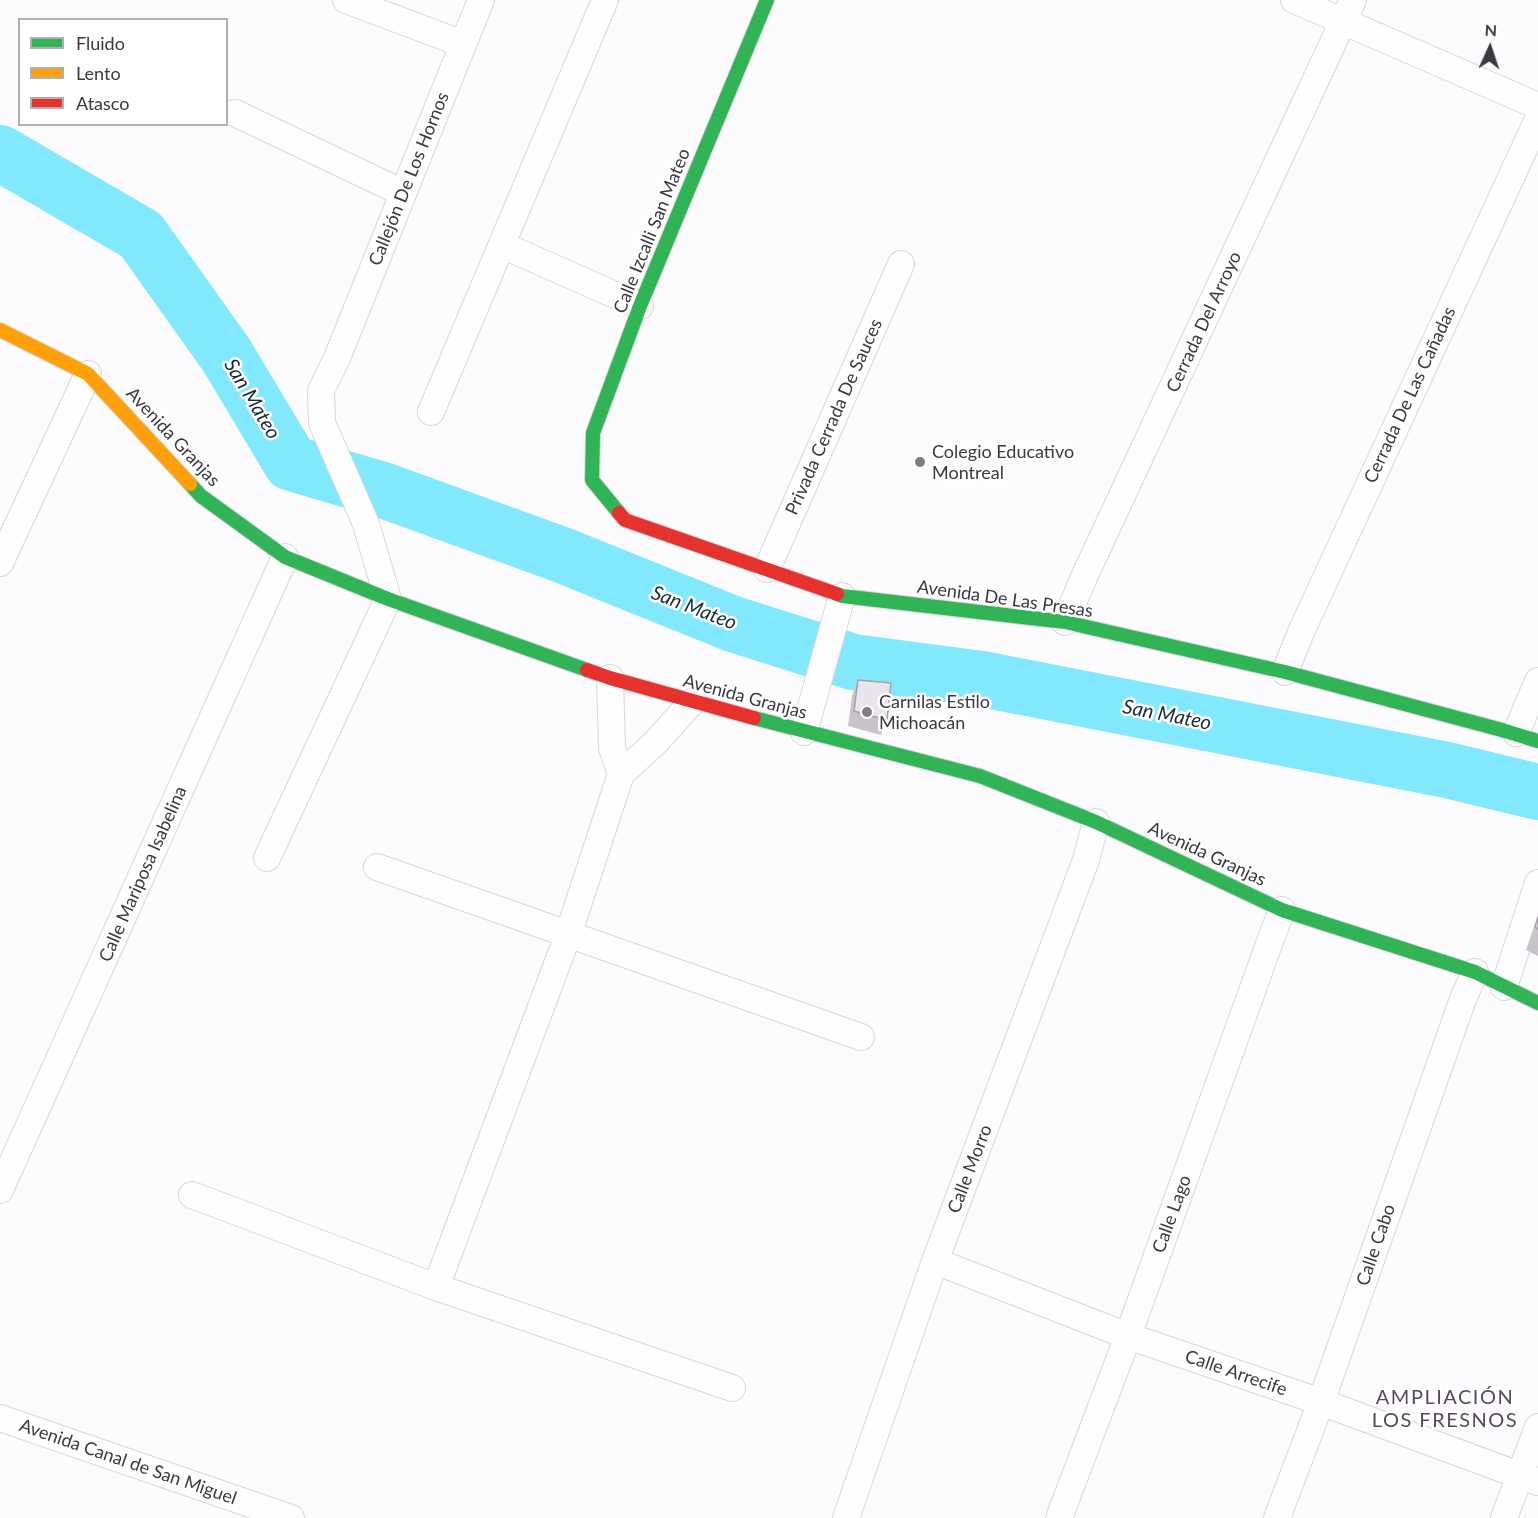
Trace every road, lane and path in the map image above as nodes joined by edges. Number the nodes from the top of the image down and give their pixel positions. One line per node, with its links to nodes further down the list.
1 (346, 0): 7 (street)
2 (482, 0): 7 (street, Callejón De Los Hornos)
3 (605, 0): 12 (street)
4 (767, 0): 14 (street, Calle Izcalli San Mateo)
5 (1294, 0): 6 (street)
6 (1349, 11): 8 (street); 24 (street, Cerrada Del Arroyo)
7 (463, 44): 11 (street, Callejón De Los Hornos)
8 (1538, 106)
9 (235, 113): 11 (street)
10 (1538, 119): 25 (street, Cerrada De Las Cañadas)
11 (403, 193): 23 (street, Callejón De Los Hornos)
12 (502, 245): 14 (street); 17 (street)
13 (901, 264): 21 (street, Privada Cerrada De Sauces)
14 (640, 306): 18 (street, Calle Izcalli San Mateo)
15 (0, 330): 16 (street, Avenida Granjas)
16 (88, 374): 19 (street, Avenida Granjas); 20 (street)
17 (431, 412)
18 (592, 480): 21 (street, Avenida De Las Presas)
19 (285, 557): 23 (street, Avenida Granjas); 42 (street, Calle Mariposa Isabelina)
20 (0, 563)
21 (767, 569): 22 (street, Avenida De Las Presas)
22 (842, 596): 24 (street, Avenida De Las Presas); 29 (street)
23 (388, 599): 26 (street, Avenida Granjas); 33 (street)
24 (1065, 622): 25 (street, Avenida De Las Presas)
25 (1285, 672): 30 (street, Avenida De Las Presas)
26 (610, 678): 28 (street, Avenida Granjas); 31 (street)
27 (1538, 681): 30 (street)
28 (693, 701): 29 (street, Avenida Granjas); 31 (street)
29 (804, 732): 32 (street, Avenida Granjas)
30 (1527, 737)
31 (621, 774): 37 (street)
32 (1096, 822): 36 (street, Avenida Granjas); 44 (street, Calle Morro)
33 (267, 858)
34 (377, 867): 37 (street)
35 (1538, 883): 39 (street)
36 (1282, 910): 38 (street, Avenida Granjas); 46 (street, Calle Lago)
37 (568, 935): 41 (street); 45 (street)
38 (1475, 972): 39 (street, Avenida Granjas); 48 (street, Calle Cabo)
39 (1504, 987): 40 (street, Avenida Granjas)
40 (1538, 1003)
41 (861, 1037)
42 (1, 1185)
43 (192, 1195): 45 (street)
44 (935, 1261): 46 (street, Calle Arrecife); 53 (street, Calle Morro)
45 (436, 1287): 47 (street)
46 (1128, 1336): 48 (street, Calle Arrecife); 54 (street, Calle Lago)
47 (732, 1388)
48 (1321, 1402): 51 (street, Calle Arrecife); 55 (street, Calle Cabo)
49 (0, 1418): 52 (street, Avenida Canal de San Miguel)
50 (1538, 1428): 51 (street)
51 (1529, 1479): 56 (street)
52 (291, 1518)
53 (846, 1518)
54 (1059, 1518)
55 (1277, 1518)
56 (1504, 1518)

